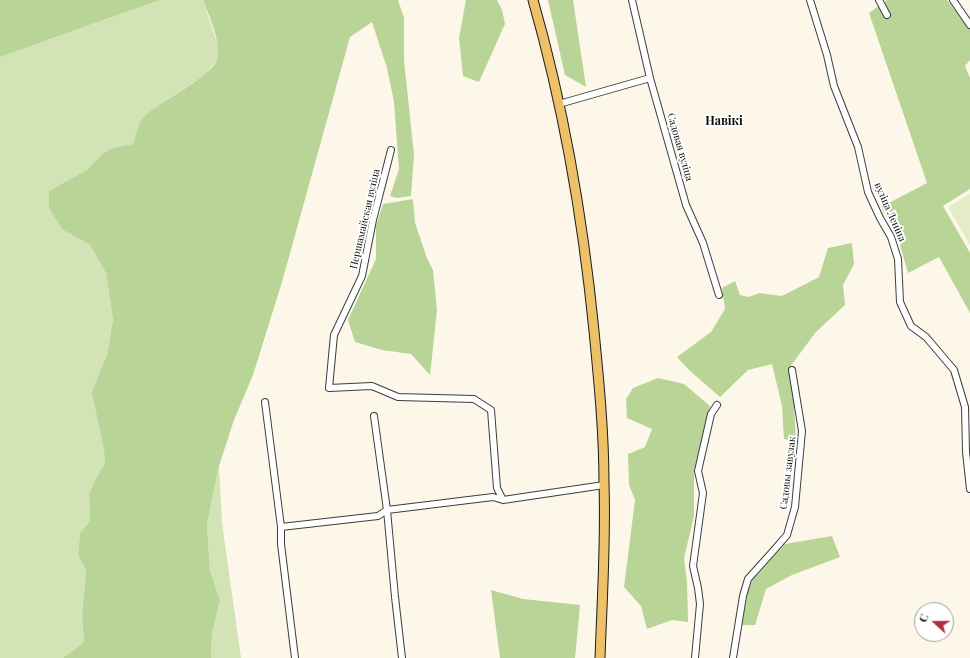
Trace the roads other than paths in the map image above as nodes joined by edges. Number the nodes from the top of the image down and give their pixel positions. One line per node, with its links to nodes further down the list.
1 (533, 0): 9 (main road)
2 (632, 0): 8 (street, Садовая вуліца)
3 (810, 0): 17 (street, вуліца Леніна)
4 (880, 0): 6 (street)
5 (953, 0): 7 (street)
6 (887, 15)
7 (970, 24)
8 (650, 78): 9 (street); 11 (street, Садовая вуліца)
9 (559, 104): 16 (main road)
10 (391, 150): 18 (street, Першамайская вуліца)
11 (719, 295)
12 (792, 370): 25 (street, Садовы завулак)
13 (265, 402): 20 (street)
14 (717, 405): 24 (street)
15 (374, 416): 19 (street)
16 (604, 485): 18 (street); 23 (main road)
17 (970, 489)
18 (503, 500): 19 (street)
19 (387, 510): 20 (street); 22 (street)
20 (281, 527): 21 (street)
21 (295, 658)
22 (402, 658)
23 (600, 658)
24 (695, 658)
25 (733, 658)

